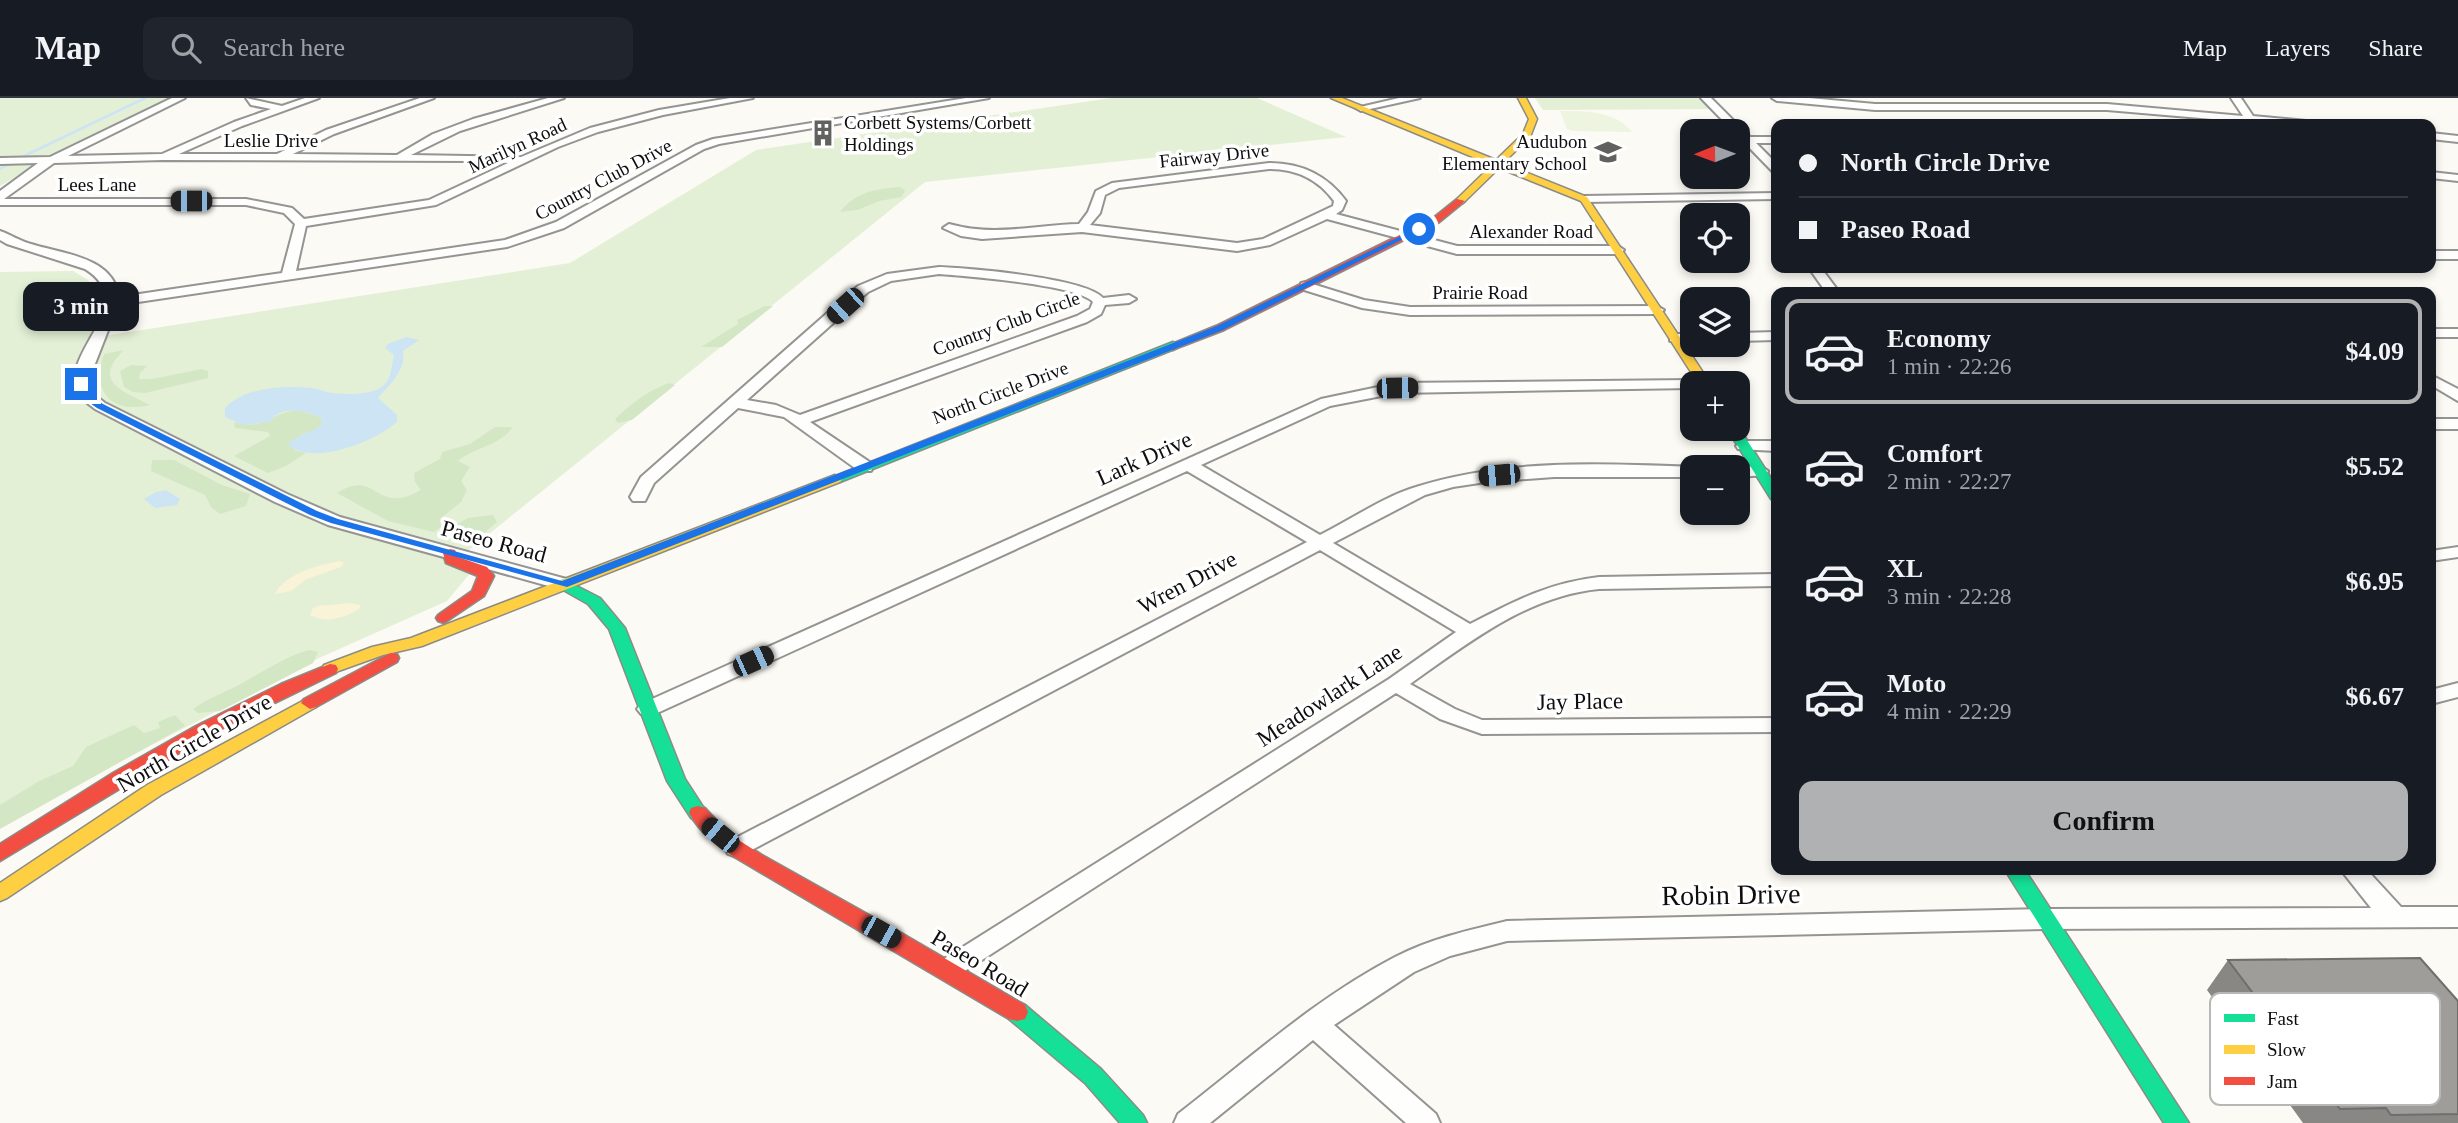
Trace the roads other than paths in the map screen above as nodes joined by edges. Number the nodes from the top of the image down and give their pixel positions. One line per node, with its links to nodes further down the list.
1 (180, 98): 30 (street)
2 (251, 98): 16 (street)
3 (314, 98): 16 (street)
4 (429, 98): 28 (street)
5 (559, 98): 29 (street)
6 (748, 98): 15 (street, Marilyn Road)
7 (901, 98): 17 (street)
8 (984, 98): 17 (street, Country Club Drive)
9 (1335, 98): 18 (main road)
10 (1415, 98): 18 (street)
11 (1522, 98): 34 (main road, North Circle Drive)
12 (1706, 98): 19 (street)
13 (1777, 98): 20 (street)
14 (2236, 98): 21 (street)
15 (718, 100): 31 (street, Marilyn Road)
16 (282, 108): 27 (street)
17 (916, 108): 54 (street, Country Club Drive)
18 (1361, 108): 34 (main road)
19 (1726, 119)
20 (2230, 119)
21 (2250, 119)
22 (2436, 137): 23 (street)
23 (2458, 139)
24 (1750, 140): 25 (street)
25 (1771, 140)
26 (1750, 143): 35 (street)
27 (163, 157): 28 (street, Leslie Drive); 30 (street, Leslie Drive)
28 (279, 157): 29 (street, Leslie Drive)
29 (400, 158): 31 (street, Leslie Drive)
30 (54, 159): 33 (street, Leslie Drive); 36 (street)
31 (523, 160): 46 (street, Marilyn Road)
32 (0, 161): 33 (street, Leslie Drive)
33 (19, 161): 36 (street, Leslie Drive)
34 (1500, 163): 43 (main road); 50 (main road, North Circle Drive)
35 (1771, 164)
36 (36, 168): 41 (street)
37 (1189, 175): 40 (street); 45 (street, Fairway Drive); 48 (street, Fairway Drive)
38 (2436, 176): 39 (street)
39 (2456, 179)
40 (1204, 190)
41 (0, 196)
42 (1771, 196): 43 (street)
43 (1584, 199): 51 (main road)
44 (0, 202): 46 (street, Lees Lane)
45 (1326, 215): 48 (street); 50 (street)
46 (301, 223): 54 (street)
47 (949, 228): 48 (street)
48 (1082, 228)
49 (0, 235): 57 (street)
50 (1403, 237): 51 (street, Alexander Road); 55 (main road, North Circle Drive)
51 (1618, 250): 59 (main road)
52 (2458, 255): 53 (street)
53 (2436, 256)
54 (288, 276): 57 (street, Country Club Drive)
55 (1306, 286): 59 (street, Prairie Road); 80 (main road, North Circle Drive)
56 (1129, 299): 58 (street)
57 (113, 302): 88 (street, Paseo Road)
58 (1100, 302): 67 (street, Country Club Circle); 72 (street, Country Club Circle)
59 (1657, 310): 64 (main road)
60 (2436, 333): 61 (street)
61 (2458, 333)
62 (1771, 336): 63 (street)
63 (1750, 337)
64 (1675, 338): 65 (street); 68 (main road)
65 (1680, 338)
66 (959, 342): 67 (street)
67 (979, 355): 73 (street, Country Club Circle)
68 (1696, 371)
69 (2436, 382): 71 (street)
70 (1680, 384): 79 (street, Lark Drive)
71 (2458, 396)
72 (734, 403): 73 (street); 85 (street)
73 (800, 420): 80 (street)
74 (2436, 424): 75 (street)
75 (2458, 424)
76 (1741, 441): 77 (main road)
77 (1744, 446): 78 (street); 82 (main road)
78 (1771, 446)
79 (1189, 464): 86 (street); 97 (street, Lark Drive)
80 (865, 467): 91 (main road, North Circle Drive)
81 (1750, 471): 82 (street)
82 (1760, 471): 84 (main road)
83 (1680, 472): 86 (street, Wren Drive)
84 (1771, 488)
85 (639, 497)
86 (1317, 542): 92 (street); 99 (street, Wren Drive)
87 (2457, 552): 89 (street)
88 (450, 553): 91 (street, Paseo Road); 93 (main road)
89 (2436, 555)
90 (1771, 580): 92 (street, Meadowlark Lane)
91 (563, 584): 93 (main road, North Circle Drive); 97 (main road, Paseo Road)
92 (1470, 632): 94 (street, Meadowlark Lane)
93 (415, 642): 100 (main road, North Circle Drive); 103 (main road, North Circle Drive)
94 (1396, 684): 98 (street, Jay Place); 107 (street, Meadowlark Lane)
95 (2458, 690): 96 (street)
96 (2436, 696)
97 (648, 709): 99 (main road, Paseo Road)
98 (1771, 725)
99 (736, 848): 107 (main road, Paseo Road)
100 (0, 854)
101 (2018, 875): 105 (main road)
102 (2357, 875): 106 (street)
103 (0, 892)
104 (2458, 917): 106 (street, Robin Drive)
105 (2046, 919): 106 (street, Robin Drive); 108 (street, Robin Drive); 112 (main road)
106 (2396, 919)
107 (948, 969): 109 (main road, Paseo Road)
108 (1315, 1025): 110 (street, Robin Drive); 111 (street)
109 (1135, 1123)
110 (1188, 1123)
111 (1426, 1123)
112 (2178, 1123)

